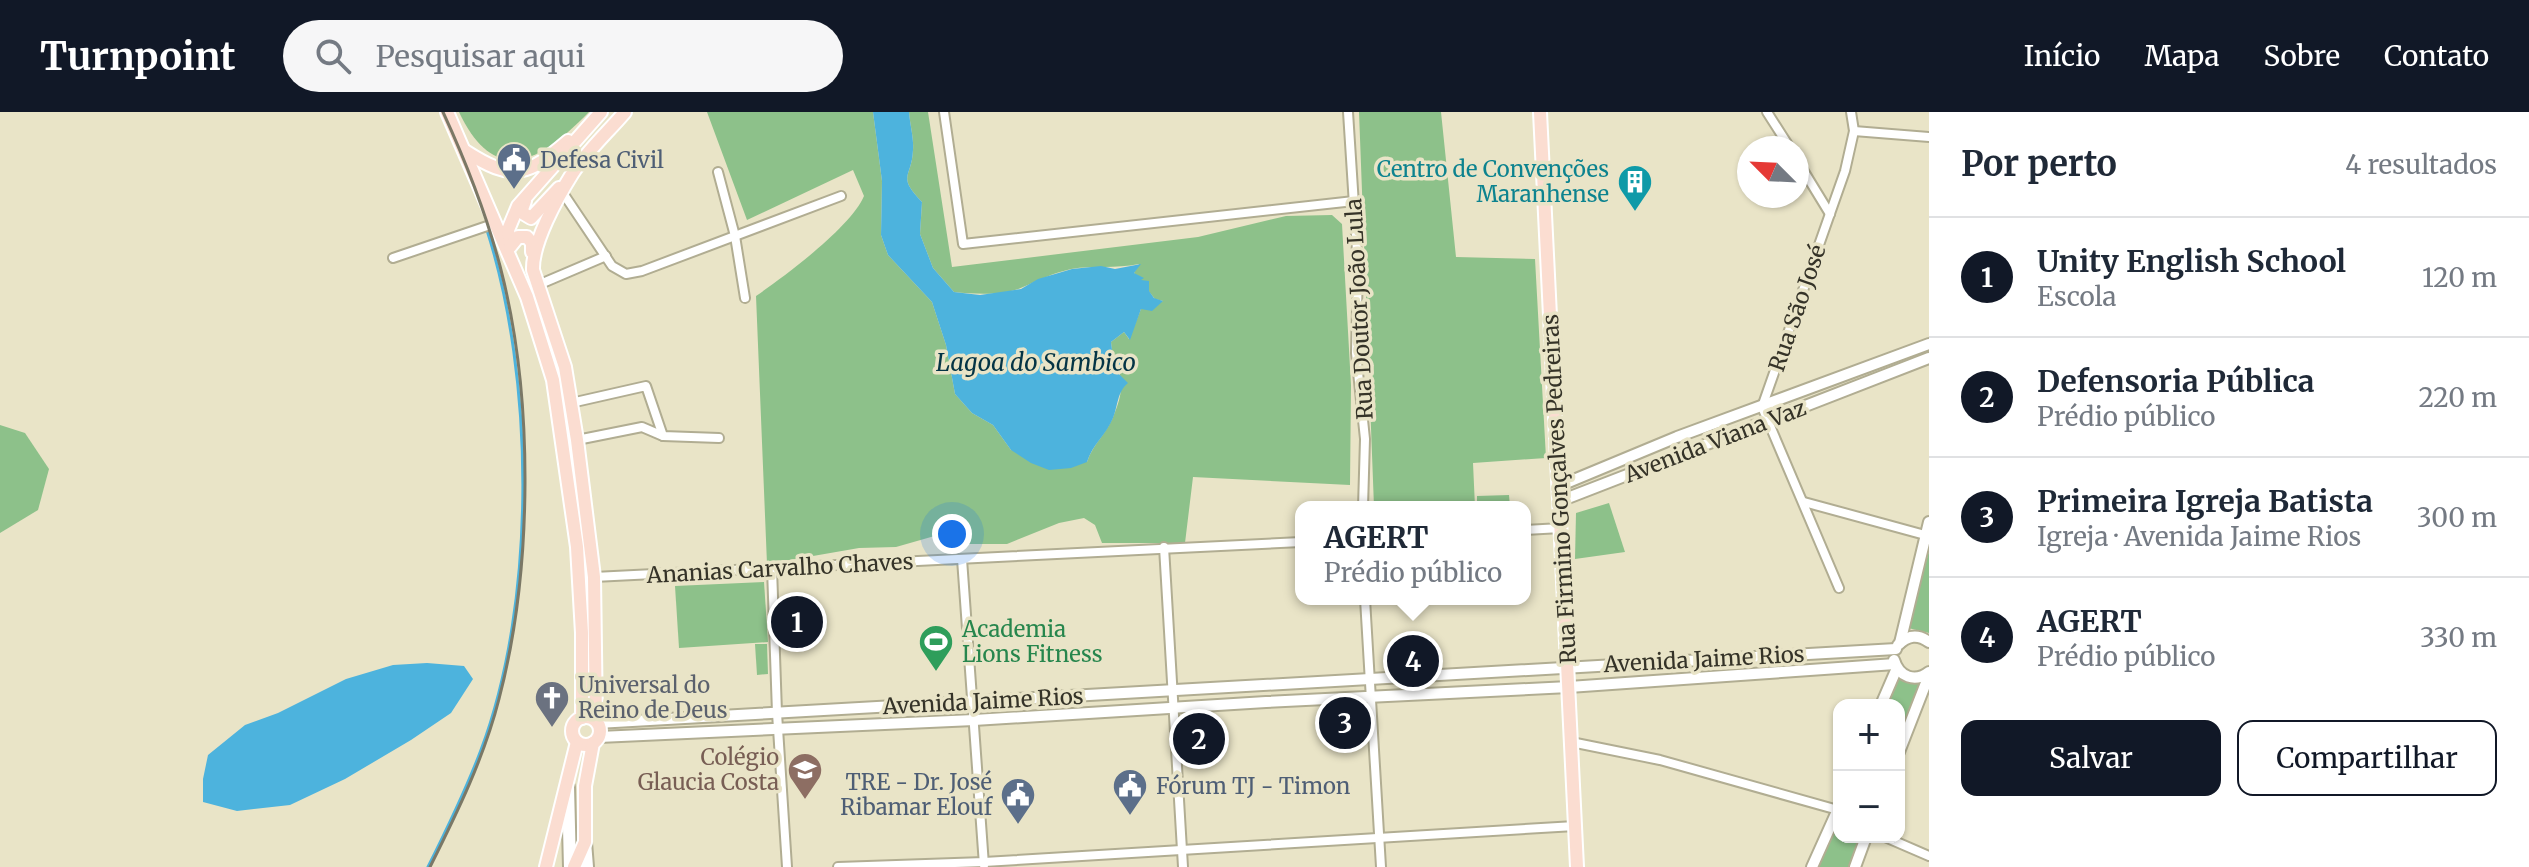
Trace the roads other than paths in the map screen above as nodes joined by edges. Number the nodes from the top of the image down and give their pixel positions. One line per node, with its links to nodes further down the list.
1 (447, 112): 12 (main road)
2 (625, 112): 14 (main road)
3 (944, 112): 19 (street)
4 (1348, 112): 19 (street, Rua Doutor João Lula)
5 (1540, 112): 42 (main road, Rua Firmino Gonçalves Pedreiras)
6 (1767, 112): 10 (street)
7 (1851, 112): 9 (street, Rua São José)
8 (598, 115): 12 (main road); 17 (main road)
9 (1854, 131): 11 (street); 20 (street, Rua São José)
10 (1782, 136)
11 (1929, 137)
12 (465, 151): 21 (main road)
13 (718, 172): 22 (street)
14 (573, 173): 16 (main road); 17 (main road)
15 (1809, 180): 20 (street)
16 (563, 193): 24 (street); 26 (main road)
17 (529, 195): 23 (main road)
18 (841, 196): 22 (street)
19 (1354, 201): 43 (street, Rua Doutor João Lula)
20 (1830, 214): 35 (street, Rua São José)
21 (496, 223): 25 (street); 27 (main road)
22 (735, 236): 24 (street); 29 (street)
23 (510, 247): 26 (main road); 27 (main road)
24 (606, 256): 28 (street)
25 (393, 258)
26 (532, 260): 28 (main road)
27 (513, 264): 79 (main road)
28 (538, 285): 34 (main road)
29 (745, 298)
30 (1929, 344): 32 (street, Avenida Viana Vaz)
31 (1929, 358): 33 (street, Avenida Viana Vaz)
32 (1865, 368): 33 (street); 35 (street, Avenida Viana Vaz)
33 (1870, 382): 36 (street, Avenida Viana Vaz)
34 (571, 403): 37 (street); 40 (main road)
35 (1762, 407): 36 (street); 38 (street, Avenida Viana Vaz)
36 (1768, 419): 41 (street, Avenida Viana Vaz); 45 (street)
37 (663, 436): 39 (street); 40 (street)
38 (1677, 437): 41 (street); 42 (street, Avenida Viana Vaz)
39 (719, 438)
40 (577, 440): 54 (main road)
41 (1684, 453): 44 (street, Avenida Viana Vaz)
42 (1559, 486): 44 (main road, Rua Firmino Gonçalves Pedreiras)
43 (1363, 501)
44 (1560, 501): 47 (main road, Rua Firmino Gonçalves Pedreiras)
45 (1804, 502): 49 (street); 55 (street)
46 (1929, 522): 49 (street)
47 (1561, 528): 48 (street); 62 (main road, Rua Firmino Gonçalves Pedreiras)
48 (1531, 530)
49 (1925, 535): 58 (street)
50 (1295, 542): 51 (street, Ananias Carvalho Chaves)
51 (1164, 547): 52 (street, Ananias Carvalho Chaves); 70 (street)
52 (962, 559): 53 (street, Ananias Carvalho Chaves); 74 (street)
53 (772, 568): 54 (street, Ananias Carvalho Chaves); 78 (street)
54 (594, 577): 81 (main road)
55 (1839, 588)
56 (1365, 605): 67 (street)
57 (1929, 642): 58 (street, Avenida Jaime Rios)
58 (1898, 646): 59 (street, Avenida Jaime Rios); 61 (street)
59 (1780, 654): 60 (street, Avenida Jaime Rios); 63 (street)
60 (1672, 661): 62 (street, Avenida Jaime Rios); 66 (street)
61 (1896, 666): 63 (street, Avenida Jaime Rios); 65 (street, Avenida Jaime Rios); 73 (street)
62 (1568, 667): 64 (street, Avenida Jaime Rios); 69 (main road, Rua Firmino Gonçalves Pedreiras)
63 (1781, 672): 66 (street, Avenida Jaime Rios)
64 (1467, 673): 67 (street, Avenida Jaime Rios); 71 (street)
65 (1929, 674): 76 (street)
66 (1674, 679): 69 (street, Avenida Jaime Rios)
67 (1369, 681): 68 (street, Avenida Jaime Rios); 72 (street)
68 (1265, 684): 70 (street, Avenida Jaime Rios); 75 (street)
69 (1569, 687): 71 (street, Avenida Jaime Rios); 86 (main road, Rua Firmino Gonçalves Pedreiras)
70 (1171, 690): 74 (street, Avenida Jaime Rios); 77 (street)
71 (1467, 691): 72 (street, Avenida Jaime Rios)
72 (1370, 697): 75 (street, Avenida Jaime Rios); 91 (street)
73 (1883, 699)
74 (972, 701): 78 (street, Avenida Jaime Rios); 80 (street)
75 (1266, 702): 77 (street, Avenida Jaime Rios)
76 (1924, 705): 84 (street)
77 (1173, 709): 80 (street, Avenida Jaime Rios); 95 (street)
78 (777, 713): 81 (street, Avenida Jaime Rios); 82 (street)
79 (582, 718): 81 (main road); 85 (main road)
80 (974, 720): 82 (street, Avenida Jaime Rios); 97 (street)
81 (597, 722): 83 (main road)
82 (778, 730): 83 (street, Avenida Jaime Rios); 101 (street)
83 (596, 740): 85 (main road); 92 (main road)
84 (1905, 741)
85 (577, 742): 87 (main road)
86 (1571, 742): 88 (street); 90 (main road, Rua Firmino Gonçalves Pedreiras)
87 (568, 780): 98 (main road); 99 (main road)
88 (1833, 807)
89 (1833, 819): 106 (street)
90 (1575, 826): 91 (street); 105 (main road, Rua Firmino Gonçalves Pedreiras)
91 (1379, 837): 95 (street); 104 (street)
92 (585, 842): 99 (main road); 100 (main road)
93 (1864, 843): 107 (street)
94 (1899, 843): 96 (street)
95 (1182, 849): 97 (street); 103 (street)
96 (1929, 856)
97 (984, 865): 102 (street)
98 (546, 867)
99 (572, 867)
100 (587, 867)
101 (787, 867)
102 (838, 867)
103 (1183, 867)
104 (1381, 867)
105 (1577, 867)
106 (1812, 867)
107 (1855, 867)

